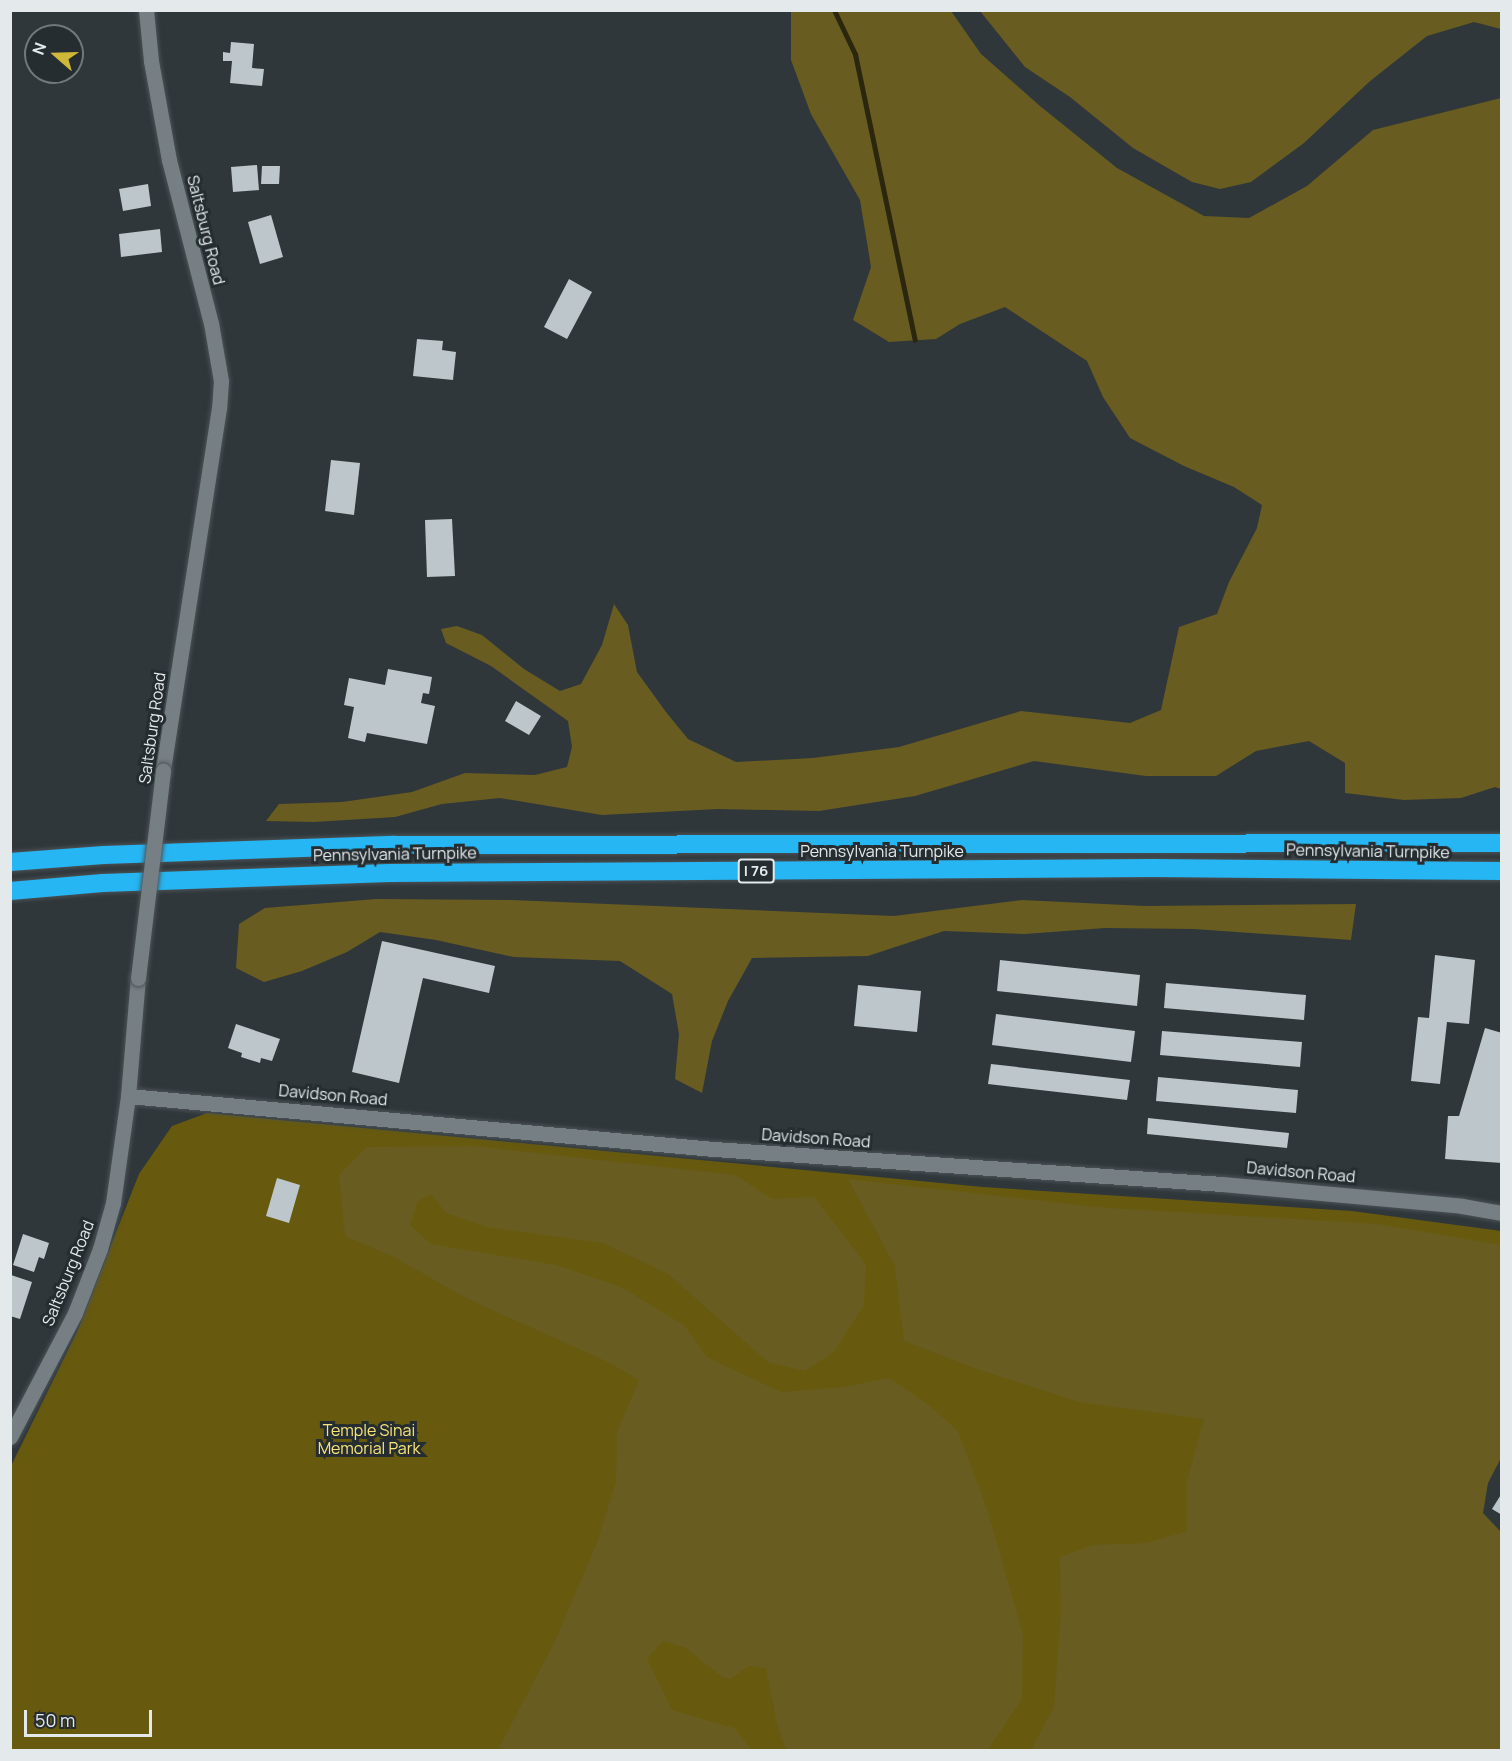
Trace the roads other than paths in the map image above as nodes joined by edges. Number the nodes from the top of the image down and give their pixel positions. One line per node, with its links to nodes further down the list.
1 (146, 10): 6 (main road, Saltsburg Road, bridge)
2 (1502, 843): 3 (highway, Pennsylvania Turnpike / I 76)
3 (10, 862)
4 (1502, 871): 5 (highway, Pennsylvania Turnpike / I 76)
5 (10, 891)
6 (128, 1096): 7 (main road, Davidson Road); 8 (main road, Saltsburg Road)
7 (1502, 1213)
8 (10, 1437)

